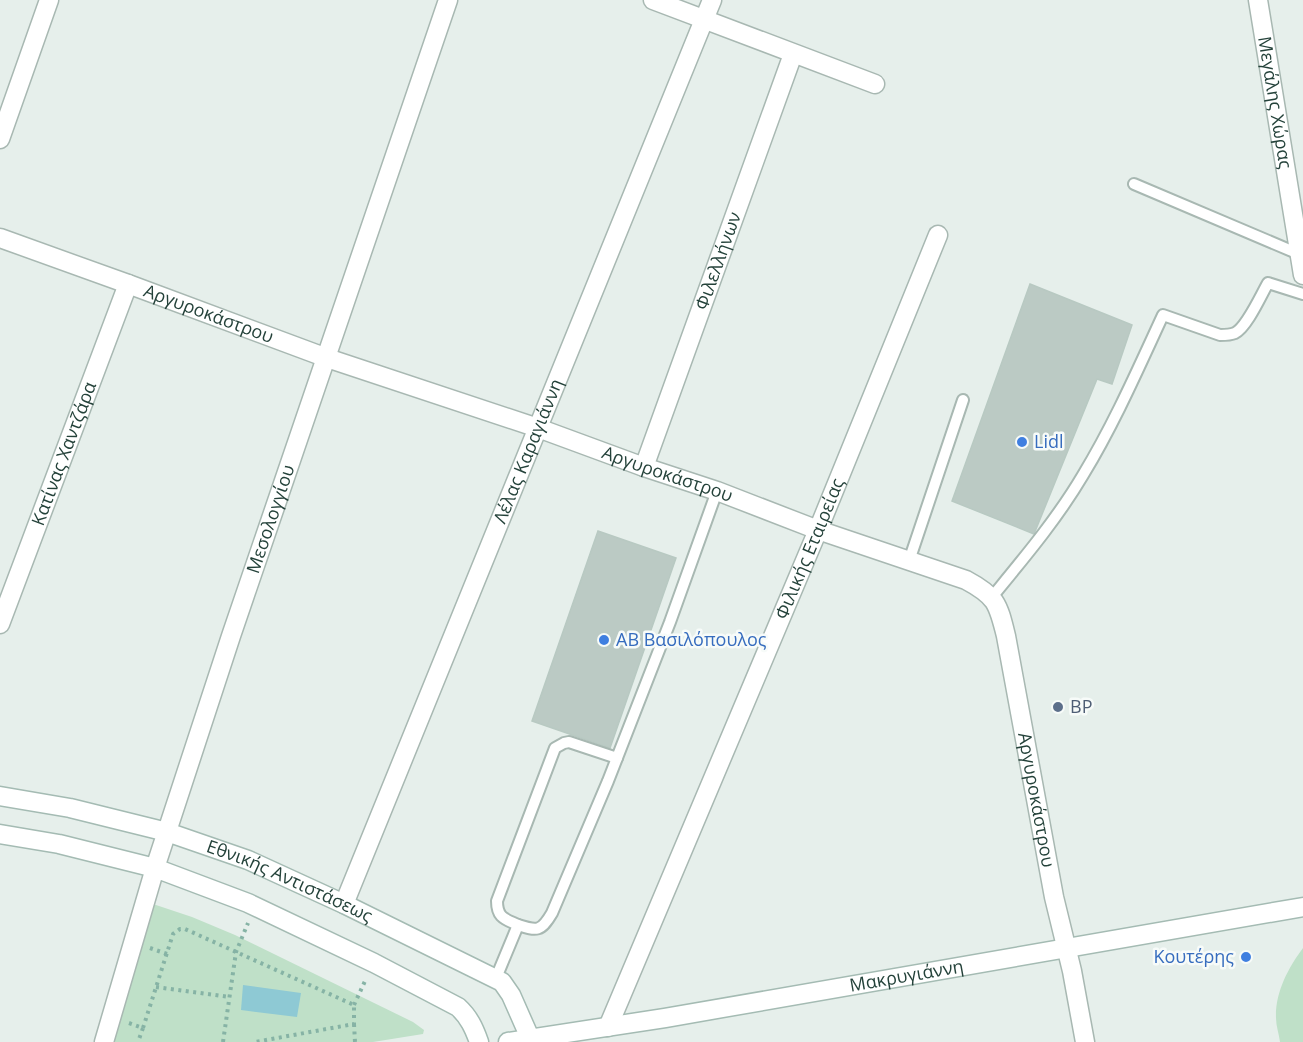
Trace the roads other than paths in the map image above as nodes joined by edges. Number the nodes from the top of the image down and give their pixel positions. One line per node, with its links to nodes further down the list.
1 (49, 0): 9 (street)
2 (448, 0): 17 (street, Μεσολογγίου)
3 (653, 0): 6 (street)
4 (712, 0): 6 (street, Λέλας Καραγιάννη)
5 (1258, 0): 13 (street, Μεγάλης Χώρας)
6 (705, 20): 7 (street); 19 (street, Λέλας Καραγιάννη)
7 (794, 54): 8 (street); 20 (street, Φιλελλήνων)
8 (875, 84)
9 (0, 139)
10 (1134, 184): 13 (lane)
11 (938, 235): 22 (street, Φιλικής Εταιρείας)
12 (0, 238): 15 (street, Αργυροκάστρου)
13 (1301, 254): 14 (street, Μεγάλης Χώρας)
14 (1303, 275)
15 (128, 284): 17 (street, Αργυροκάστρου); 25 (street, Κατίνας Χαντζάρα)
16 (1303, 294): 24 (lane)
17 (327, 358): 19 (street, Αργυροκάστρου); 28 (street, Μεσολογγίου)
18 (963, 400): 23 (lane)
19 (538, 428): 20 (street, Αργυροκάστρου); 31 (street, Λέλας Καραγιάννη)
20 (644, 467): 21 (street, Αργυροκάστρου)
21 (717, 491): 22 (street, Αργυροκάστρου); 26 (lane)
22 (818, 530): 23 (street, Αργυροκάστρου); 36 (street, Φιλικής Εταιρείας)
23 (909, 561): 24 (street, Αργυροκάστρου)
24 (992, 597): 34 (street, Αργυροκάστρου)
25 (0, 624)
26 (617, 758): 33 (lane); 33 (lane)
27 (0, 796): 28 (street, Εθνικής Αντιστάσεως)
28 (167, 832): 30 (street, Μεσολογγίου); 31 (street, Εθνικής Αντιστάσεως)
29 (0, 834): 30 (street, Εθνικής Αντιστάσεως)
30 (155, 868): 38 (street, Μεσολογγίου); 39 (street, Εθνικής Αντιστάσεως)
31 (344, 904): 35 (street, Εθνικής Αντιστάσεως)
32 (1303, 907): 34 (street, Μακρυγιάννη)
33 (518, 925): 35 (lane)
34 (1066, 947): 36 (street, Μακρυγιάννη); 41 (street, Αργυροκάστρου)
35 (496, 978): 37 (street, Εθνικής Αντιστάσεως)
36 (608, 1027): 37 (street, Μακρυγιάννη)
37 (531, 1040): 40 (street, Μακρυγιάννη)
38 (104, 1042)
39 (479, 1042)
40 (508, 1042)
41 (1085, 1042)

